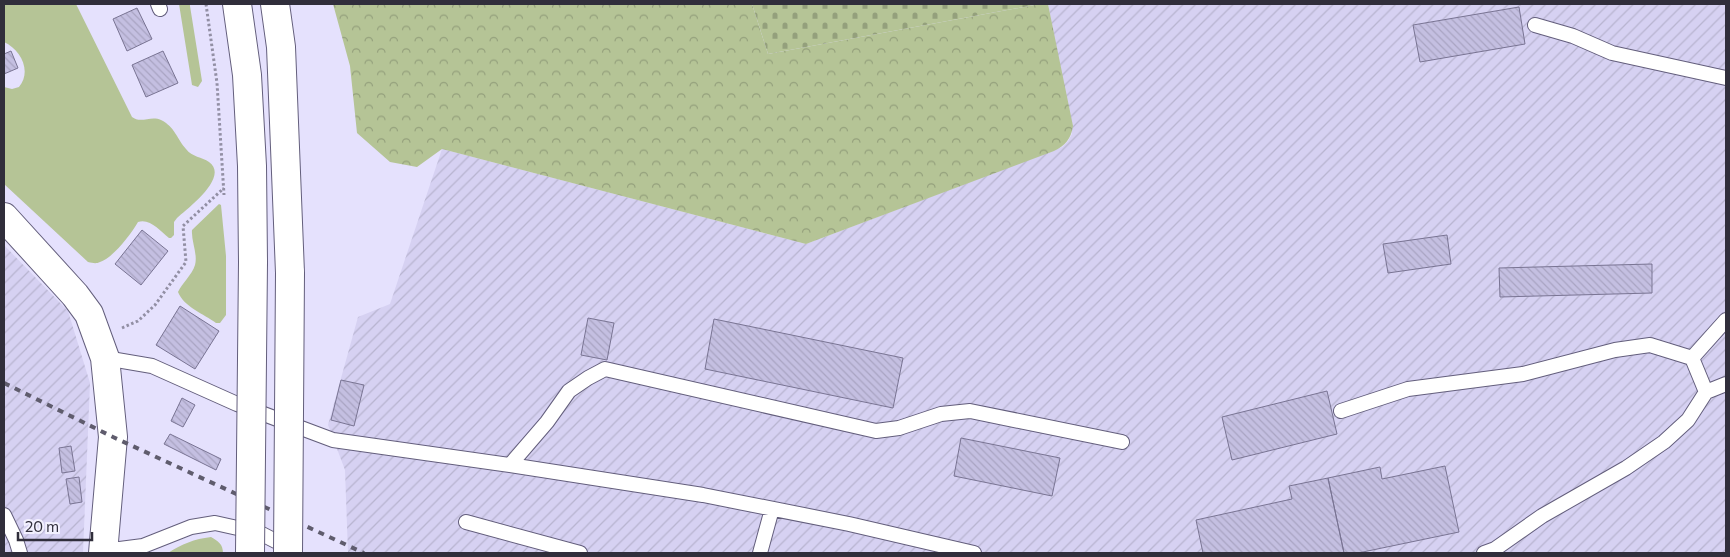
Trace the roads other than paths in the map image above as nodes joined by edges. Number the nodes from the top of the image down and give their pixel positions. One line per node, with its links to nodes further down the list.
1 (237, 4): 20 (main road, bridge)
2 (275, 4): 21 (main road, bridge)
3 (1535, 25): 4 (lane)
4 (1726, 78)
5 (4, 217): 7 (main road)
6 (1726, 320): 8 (lane)
7 (101, 348): 13 (lane); 17 (main road)
8 (1692, 358): 10 (lane); 11 (lane)
9 (1726, 384): 10 (lane)
10 (1706, 392): 18 (lane)
11 (1341, 411)
12 (1122, 442): 13 (lane)
13 (510, 465): 14 (lane)
14 (772, 509): 24 (lane); 25 (lane)
15 (4, 515): 19 (lane)
16 (466, 522): 23 (lane)
17 (103, 552): 22 (lane)
18 (1492, 552)
19 (20, 553)
20 (250, 553)
21 (288, 553)
22 (298, 553)
23 (580, 553)
24 (760, 553)
25 (974, 553)

